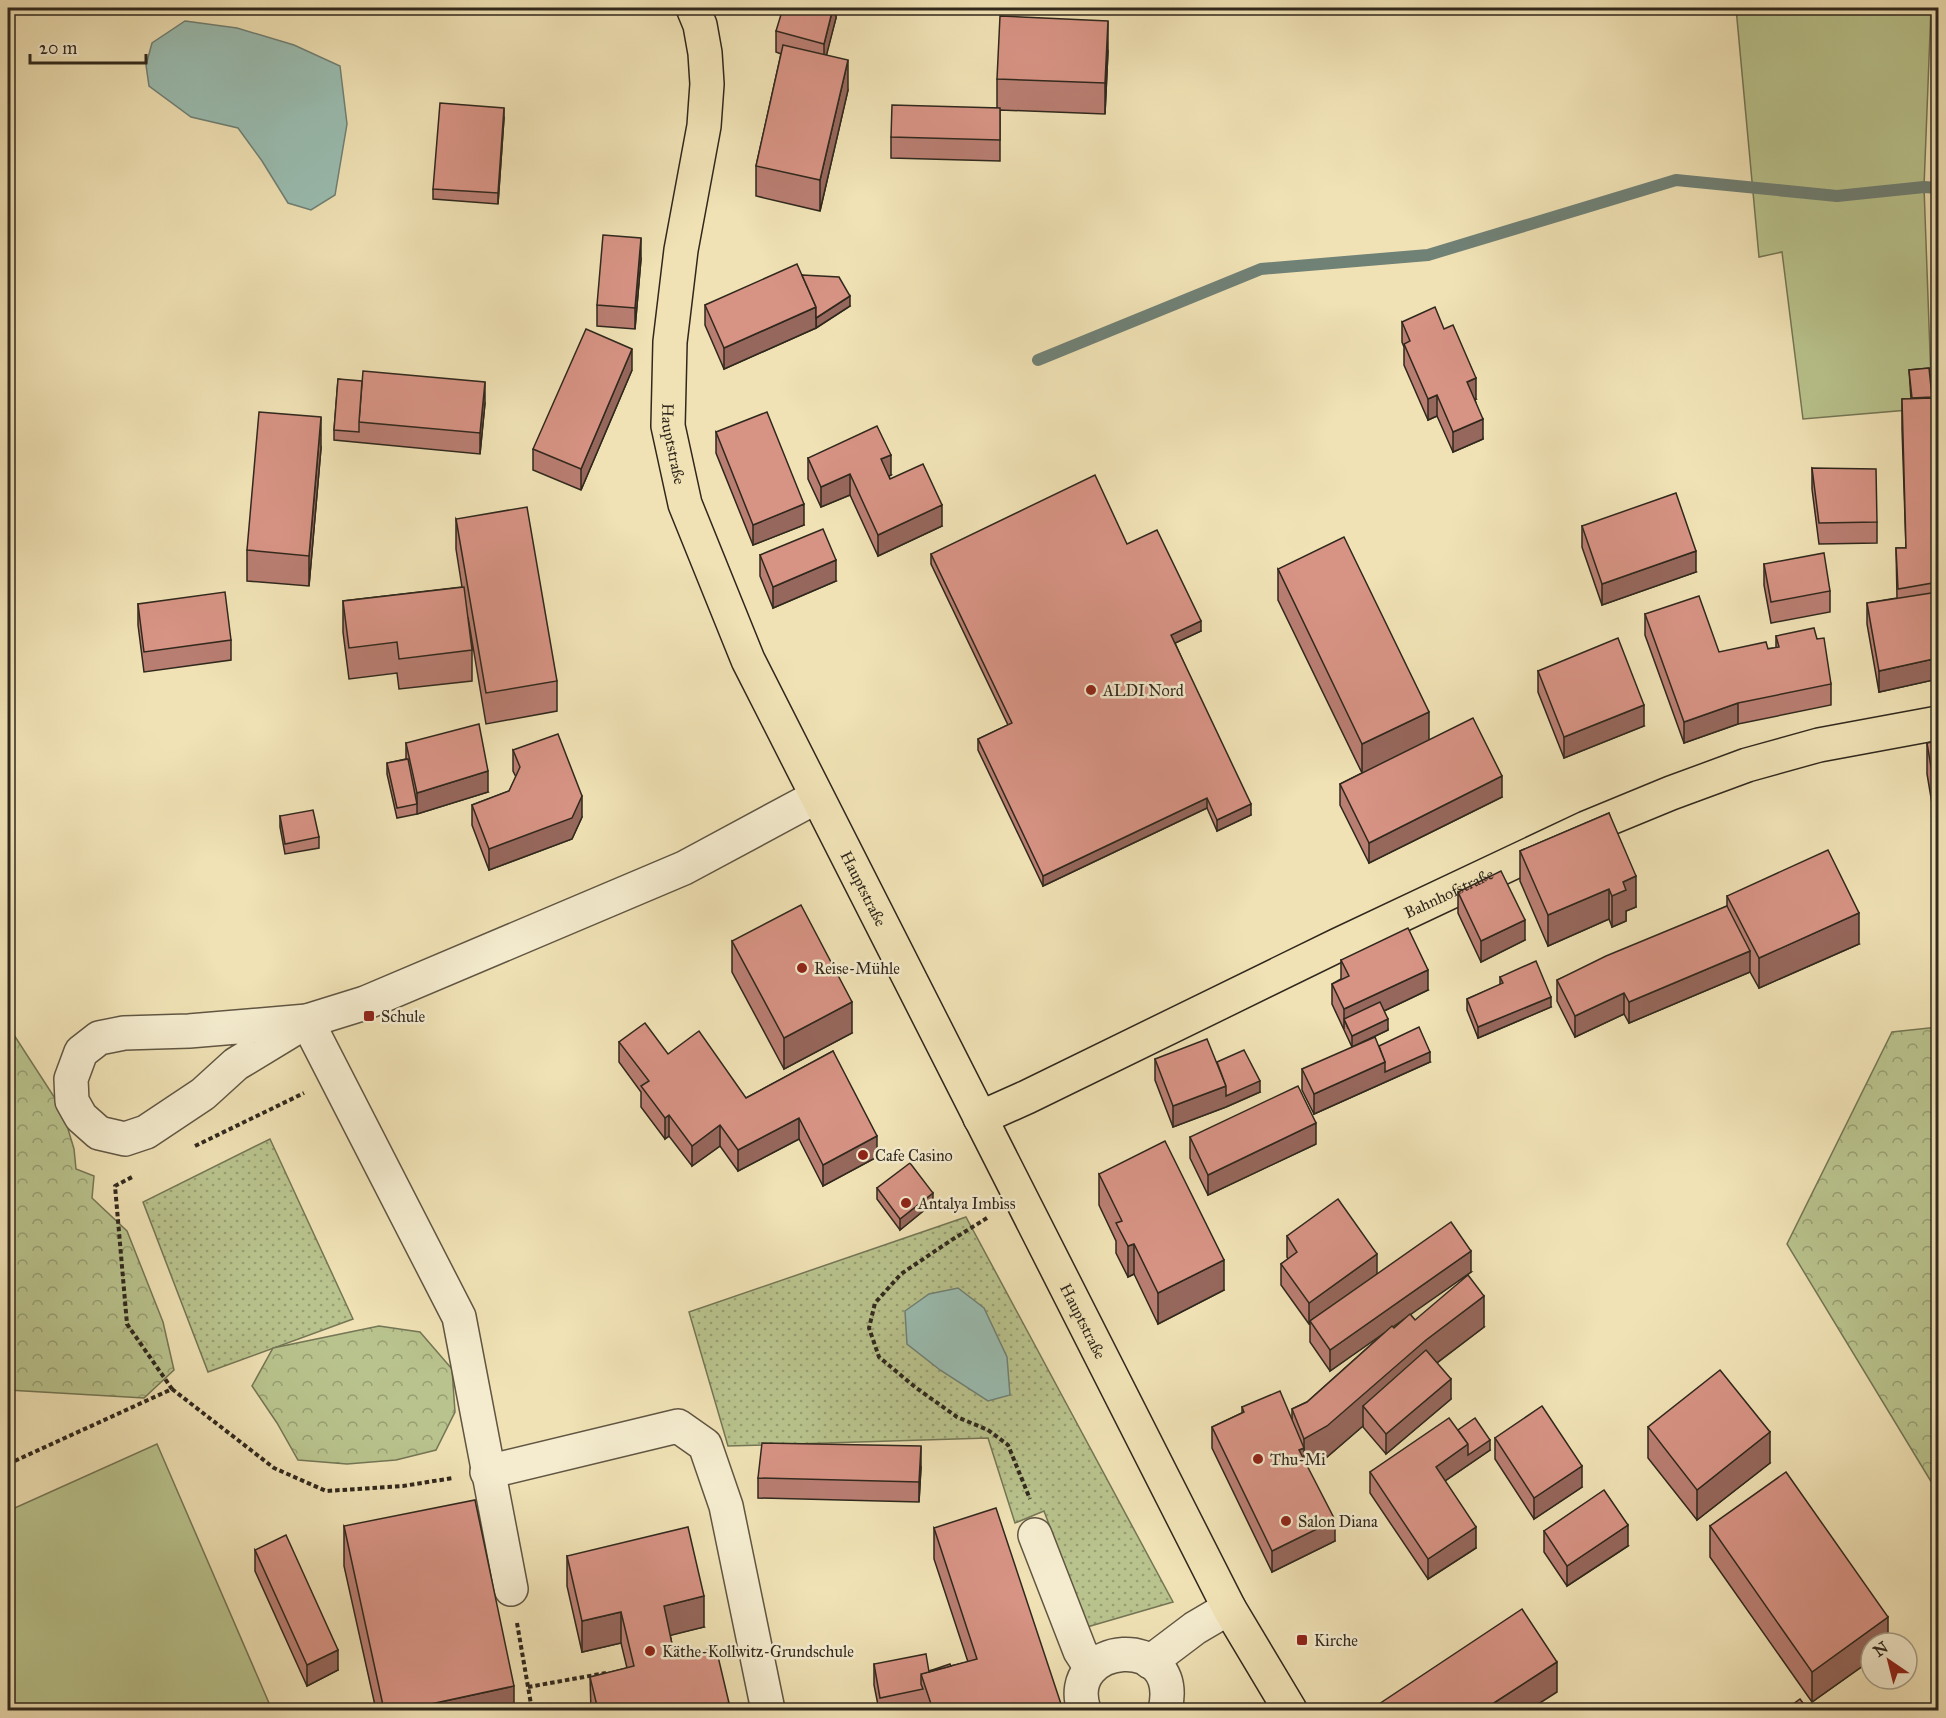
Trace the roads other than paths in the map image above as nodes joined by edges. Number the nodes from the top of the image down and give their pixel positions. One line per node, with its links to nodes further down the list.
1 (693, 8): 3 (main road, Hauptstraße)
2 (1938, 723): 5 (main road, Bahnhofstraße)
3 (816, 797): 4 (lane); 5 (main road, Hauptstraße)
4 (307, 1021): 4 (lane); 6 (lane)
5 (980, 1118): 9 (main road, Hauptstraße)
6 (488, 1472): 8 (lane); 12 (lane)
7 (1035, 1535): 11 (lane)
8 (511, 1589)
9 (1229, 1608): 10 (lane); 15 (main road, Hauptstraße)
10 (1150, 1662): 11 (lane); 14 (lane)
11 (1091, 1668): 13 (lane)
12 (768, 1710)
13 (1084, 1710)
14 (1165, 1710)
15 (1290, 1710)

